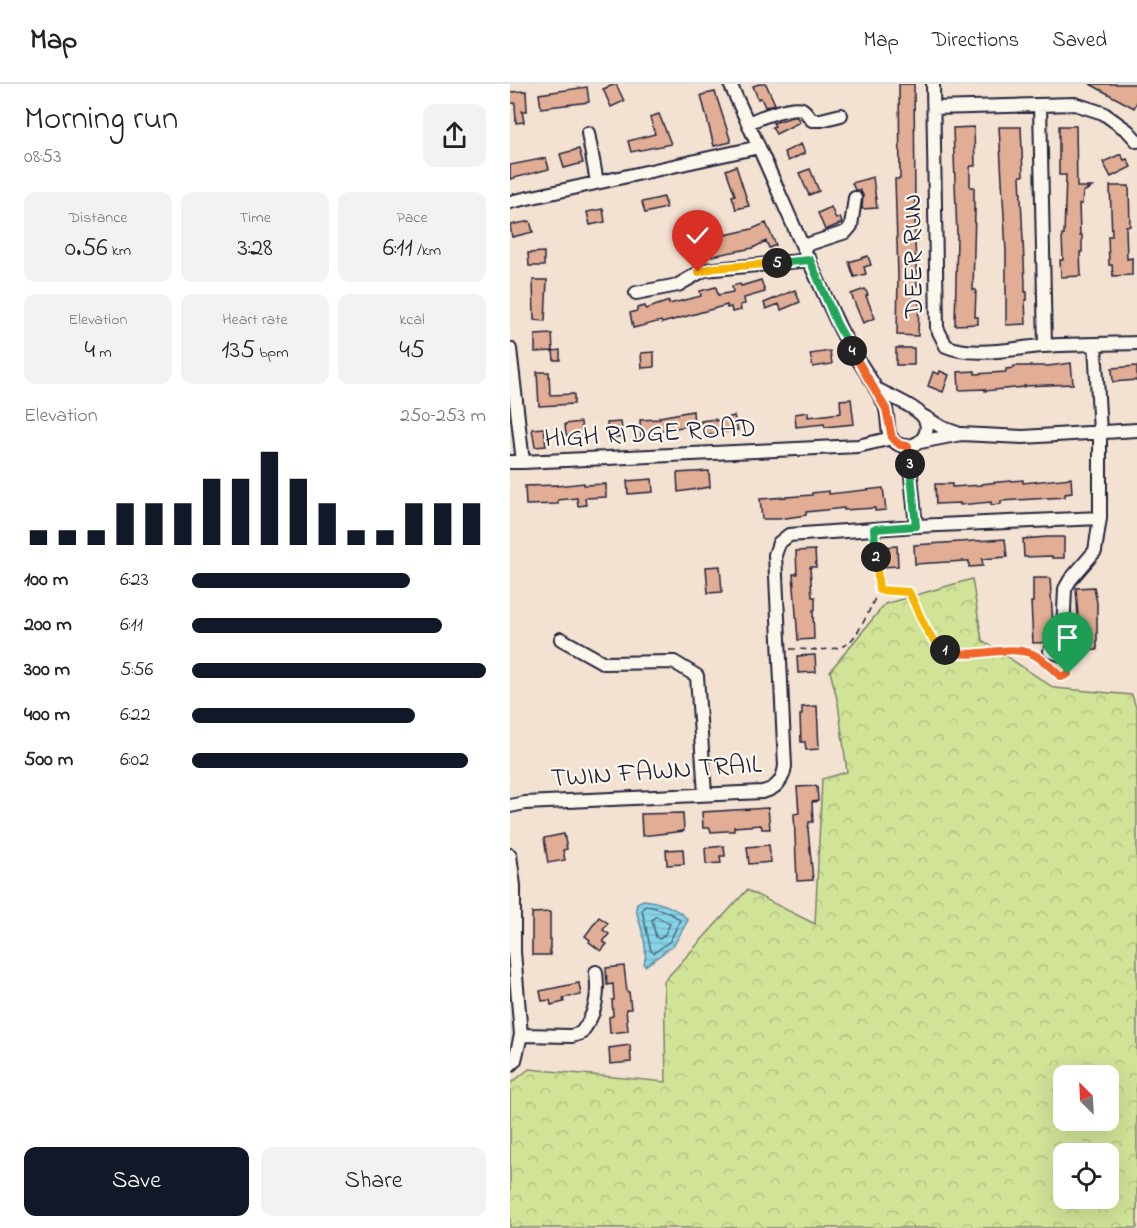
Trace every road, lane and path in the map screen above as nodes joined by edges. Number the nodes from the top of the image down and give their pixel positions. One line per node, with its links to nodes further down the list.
1 (730, 84): 6 (street)
2 (933, 84): 4 (street, DEER RUN)
3 (1040, 105): 4 (street); 8 (street); 18 (street)
4 (934, 108): 18 (street, DEER RUN)
5 (841, 115): 6 (street)
6 (748, 123): 9 (street)
7 (588, 133): 10 (street)
8 (1137, 141)
9 (759, 147): 10 (street); 13 (street)
10 (597, 182): 12 (street)
11 (855, 198): 13 (street)
12 (510, 202)
13 (803, 246): 14 (street)
14 (810, 260): 15 (street); 20 (street)
15 (636, 293)
16 (1137, 343): 17 (street, DEER RUN)
17 (1095, 345): 18 (street, DEER RUN); 25 (street)
18 (1045, 346)
19 (510, 349): 28 (street, HIGH RIDGE ROAD)
20 (875, 388): 21 (street); 24 (street)
21 (913, 408): 22 (street); 24 (street)
22 (925, 417): 26 (street); 27 (street)
23 (1137, 430): 25 (street)
24 (890, 432): 27 (street); 28 (street, HIGH RIDGE ROAD)
25 (1100, 432): 26 (street); 29 (street)
26 (962, 434): 27 (street)
27 (914, 444): 30 (street)
28 (516, 462)
29 (1100, 518): 30 (street, TWIN FAWN TRAIL); 35 (street)
30 (916, 526): 31 (street, TWIN FAWN TRAIL)
31 (874, 529): 32 (path); 34 (street, TWIN FAWN TRAIL)
32 (879, 590): 34 (path); 35 (path)
33 (561, 639): 36 (street)
34 (780, 650): 36 (street, TWIN FAWN TRAIL)
35 (1066, 658)
36 (705, 794): 37 (street, TWIN FAWN TRAIL)
37 (510, 806)
38 (510, 855): 40 (street)
39 (596, 972): 41 (street)
40 (514, 992): 41 (street)
41 (521, 1035): 42 (street)
42 (510, 1065)
43 (1137, 1077): 44 (path)
44 (1137, 1092)

